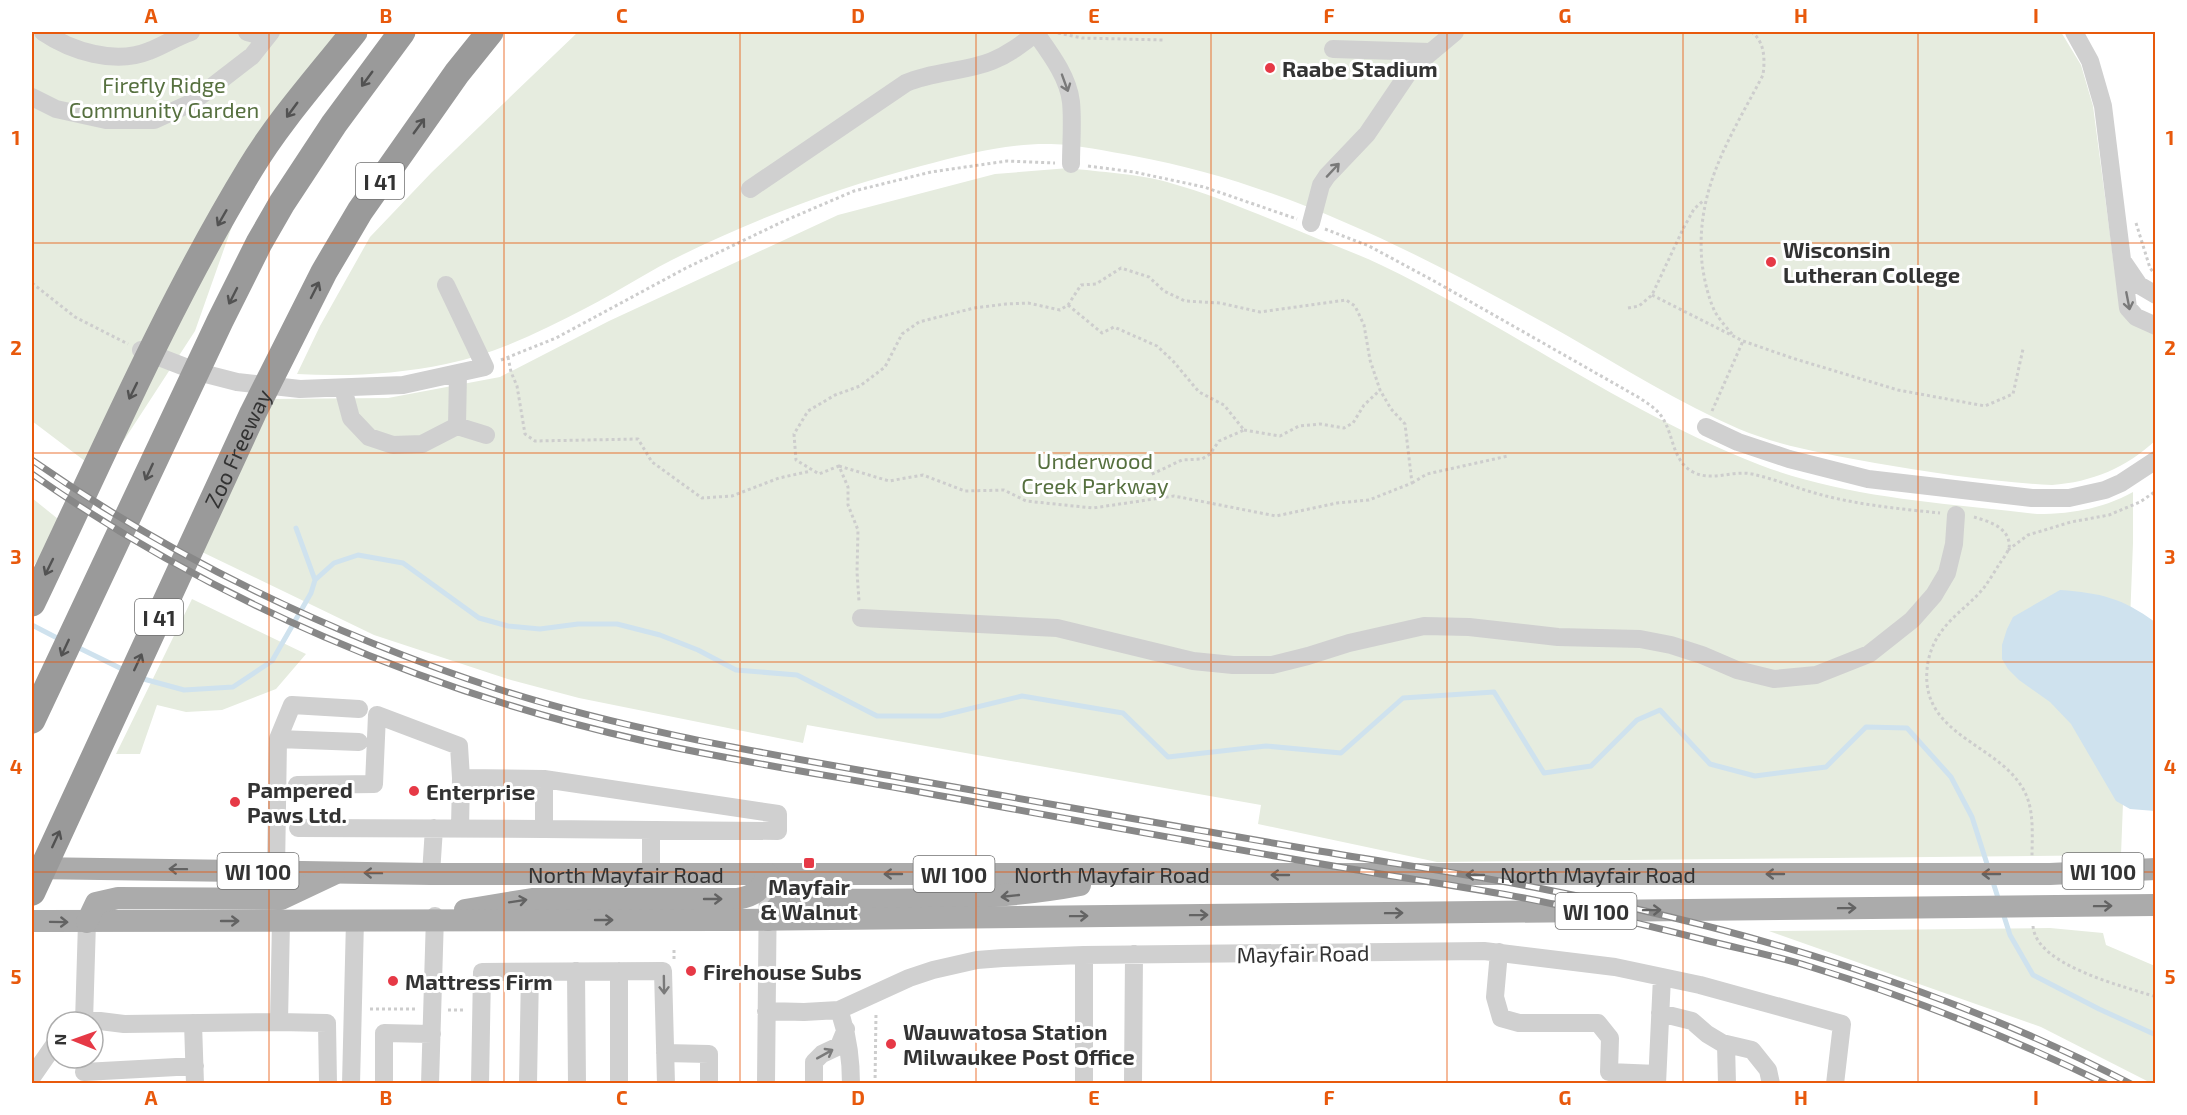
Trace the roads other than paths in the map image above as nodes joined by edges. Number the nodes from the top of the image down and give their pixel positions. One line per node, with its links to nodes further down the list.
1 (43, 32): 2 (street)
2 (191, 32)
3 (247, 32): 10 (street)
4 (354, 32): 29 (highway, one-way to 29)
5 (402, 32): 32 (highway, one-way to 32)
6 (490, 32): 51 (highway, Zoo Freeway / I 41, one-way to 6)
7 (1041, 32): 14 (street, one-way to 14); 15 (street)
8 (1455, 32): 12 (street)
9 (2074, 32): 17 (street)
10 (269, 34): 13 (street)
11 (1333, 49): 12 (street)
12 (1430, 52): 16 (street, one-way to 12)
13 (32, 97)
14 (1071, 164)
15 (750, 189)
16 (1311, 223)
17 (2123, 260): 19 (street); 20 (street, one-way to 20)
18 (446, 285): 22 (street)
19 (2156, 295)
20 (2156, 326)
21 (140, 350): 23 (street)
22 (458, 373): 23 (street); 24 (street)
23 (343, 388): 24 (street)
24 (457, 426): 26 (street)
25 (1706, 427): 27 (street)
26 (486, 435)
27 (2156, 460)
28 (1956, 515): 30 (street)
29 (32, 603)
30 (861, 618)
31 (359, 710): 33 (street)
32 (32, 720)
33 (278, 739): 34 (street); 45 (street)
34 (359, 742)
35 (461, 778): 36 (street); 37 (street); 40 (street)
36 (544, 779): 41 (street); 42 (street)
37 (297, 784)
38 (298, 828): 39 (street)
39 (434, 828): 40 (street); 47 (street)
40 (460, 828): 41 (street)
41 (544, 829): 42 (street)
42 (651, 830): 48 (street)
43 (32, 868): 45 (main road, North Mayfair Road / WI 100, one-way to 43)
44 (2156, 869): 50 (main road, North Mayfair Road / WI 100, one-way to 50)
45 (276, 871): 46 (main road, North Mayfair Road / WI 100)
46 (338, 872): 47 (main road, North Mayfair Road / WI 100, one-way to 46); 58 (main road)
47 (431, 874): 48 (main road, North Mayfair Road / WI 100)
48 (651, 874): 49 (main road, North Mayfair Road / WI 100)
49 (768, 874): 50 (main road, North Mayfair Road / WI 100, one-way to 49); 53 (main road, one-way to 49); 55 (street)
50 (1135, 875): 55 (main road, one-way to 55)
51 (32, 892)
52 (2156, 905): 55 (main road, North Mayfair Road / WI 100, one-way to 52)
53 (430, 919): 54 (main road, North Mayfair Road / WI 100); 55 (main road, North Mayfair Road / WI 100, one-way to 55); 74 (street)
54 (355, 920): 57 (main road, North Mayfair Road / WI 100); 83 (street)
55 (768, 920): 68 (street)
56 (32, 921): 58 (main road, North Mayfair Road / WI 100, one-way to 58)
57 (281, 921): 58 (main road, North Mayfair Road / WI 100, one-way to 57); 70 (street)
58 (87, 922): 66 (street)
59 (1499, 952): 60 (street, Mayfair Road); 65 (street, Mayfair Road); 81 (street)
60 (1134, 954): 61 (street, Mayfair Road); 96 (street)
61 (1084, 955): 67 (street, Mayfair Road); 95 (street)
62 (619, 971): 64 (street); 76 (street, one-way to 76); 89 (street)
63 (530, 972): 64 (street); 86 (street); 87 (street)
64 (576, 972): 88 (street)
65 (1662, 977): 69 (street); 99 (street, Mayfair Road)
66 (83, 1010)
67 (839, 1010): 68 (street, Mayfair Road); 73 (street)
68 (766, 1011): 92 (street)
69 (1660, 1013): 75 (street); 81 (street)
70 (279, 1022): 72 (street); 82 (street)
71 (105, 1023): 72 (street)
72 (193, 1023): 79 (street)
73 (846, 1029): 93 (street, one-way to 73); 94 (street)
74 (432, 1034): 84 (street); 85 (street)
75 (1726, 1044): 97 (street); 98 (street)
76 (665, 1053): 90 (street); 91 (street)
77 (45, 1058): 80 (street)
78 (84, 1071): 79 (street)
79 (195, 1075)
80 (32, 1077)
81 (1657, 1079)
82 (328, 1083)
83 (351, 1083)
84 (384, 1083)
85 (430, 1083)
86 (480, 1083)
87 (528, 1083)
88 (577, 1083)
89 (619, 1083)
90 (666, 1083)
91 (709, 1083)
92 (766, 1083)
93 (814, 1083)
94 (851, 1083)
95 (1084, 1083)
96 (1133, 1083)
97 (1726, 1083)
98 (1771, 1083)
99 (1835, 1083)

